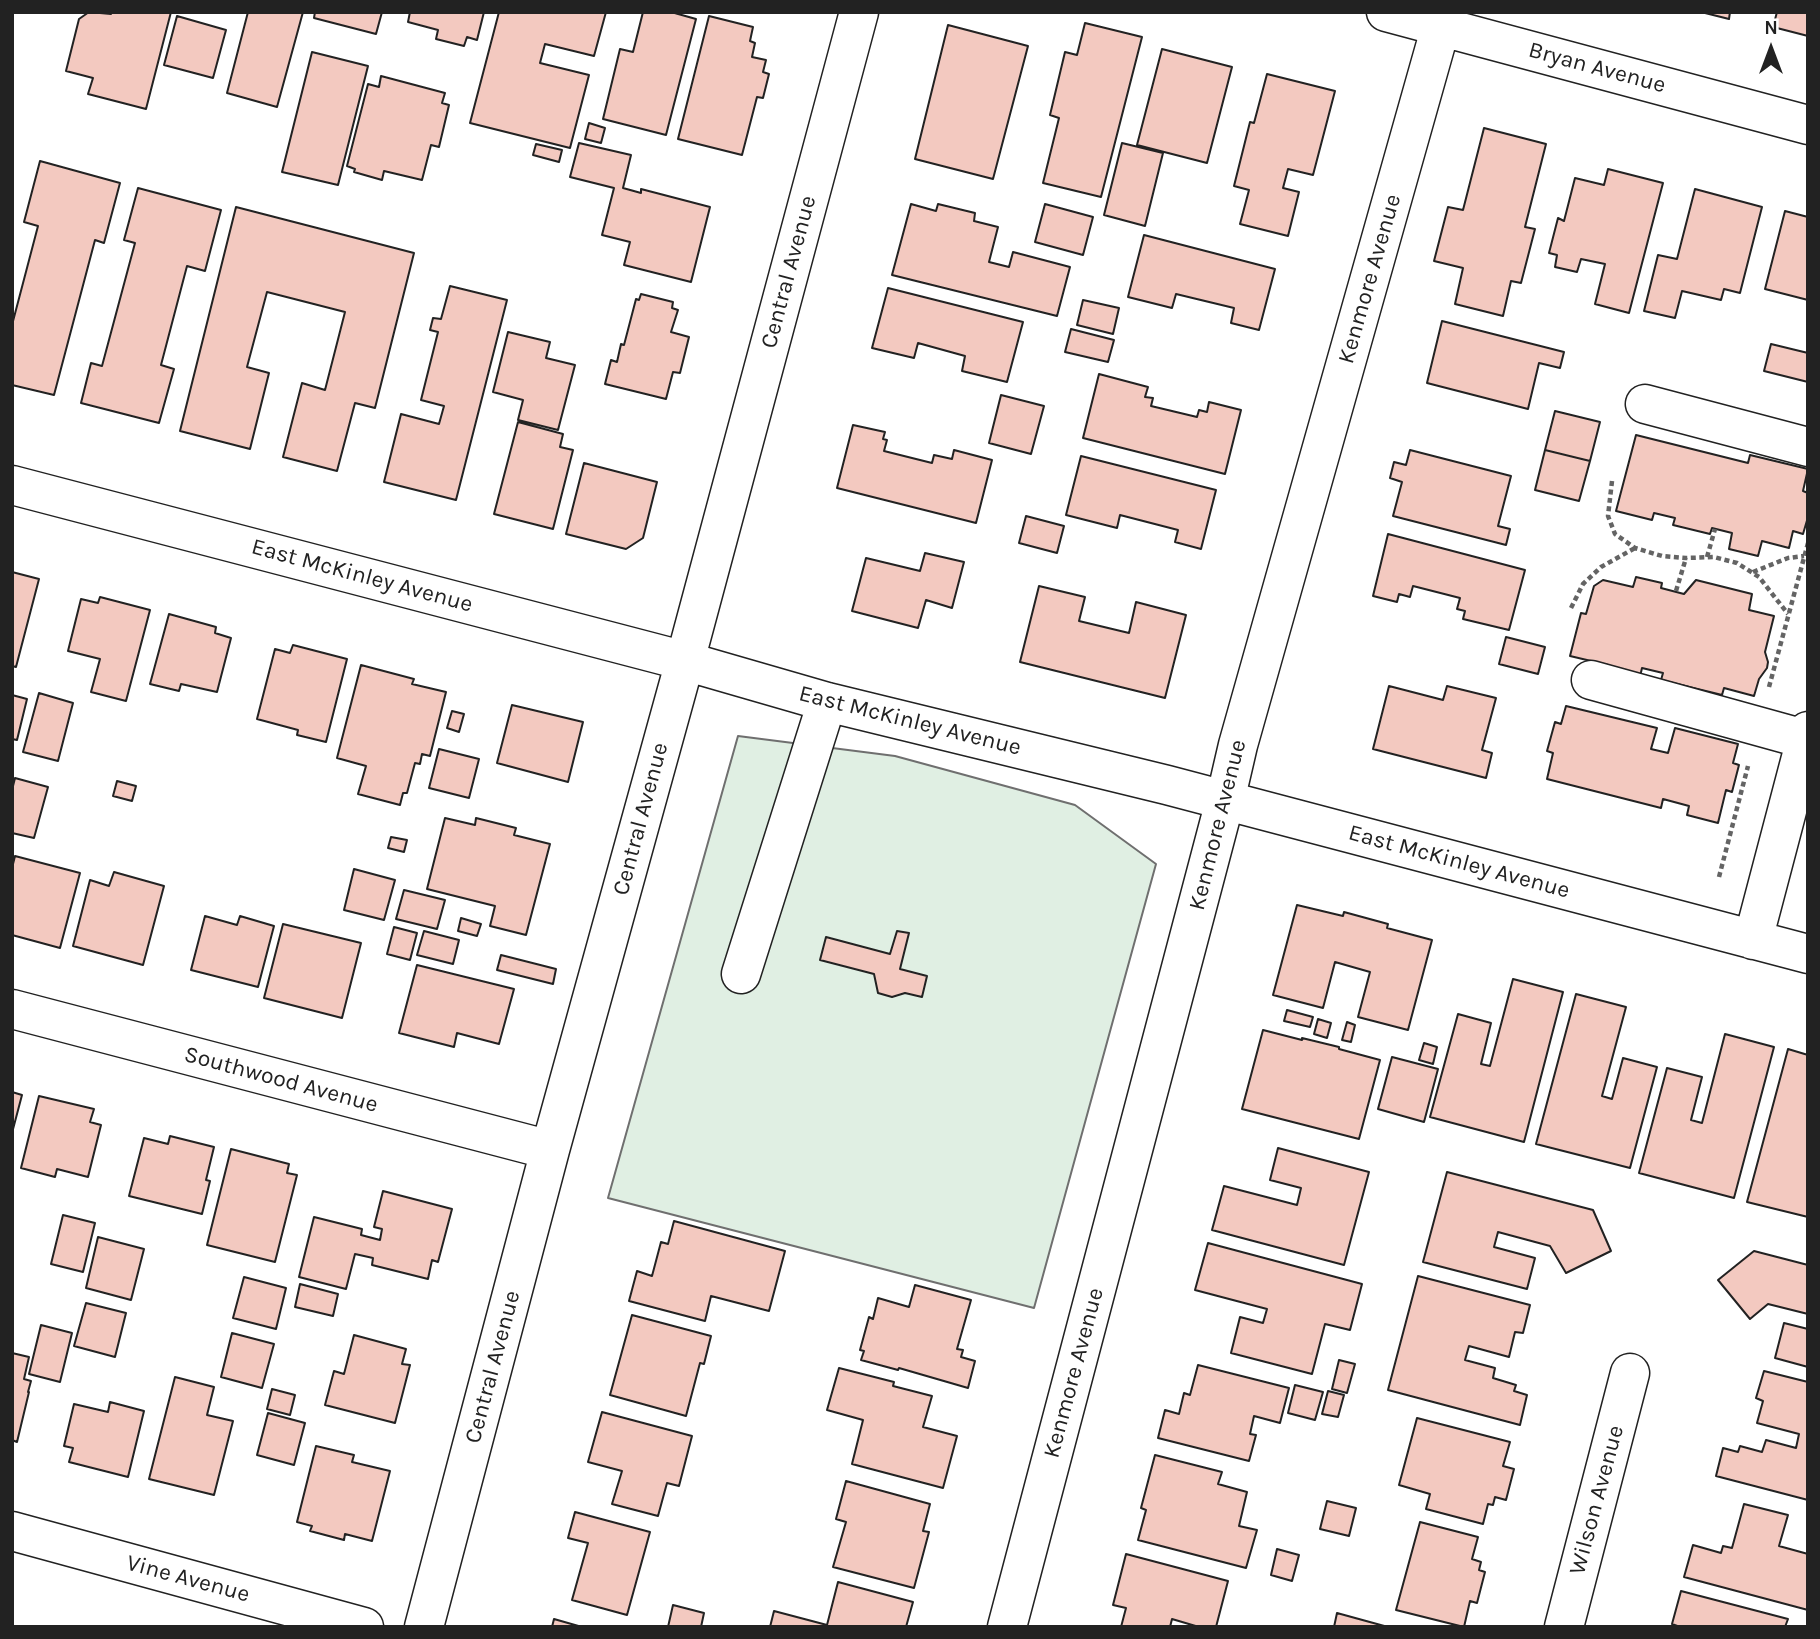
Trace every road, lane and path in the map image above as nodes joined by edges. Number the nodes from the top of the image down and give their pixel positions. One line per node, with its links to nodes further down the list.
1 (859, 12): 18 (street, Central Avenue)
2 (1386, 12): 3 (street, Bryan Avenue)
3 (1441, 26): 4 (street, Bryan Avenue); 22 (street, Kenmore Avenue)
4 (1808, 125)
5 (1645, 404): 6 (street)
6 (1808, 447)
7 (1612, 481): 10 (path)
8 (12, 485): 18 (street, East McKinley Avenue)
9 (1714, 528): 12 (path)
10 (1634, 548): 13 (path); 16 (path)
11 (1804, 556): 14 (path)
12 (1707, 557): 13 (path); 14 (path)
13 (1686, 558): 15 (path)
14 (1752, 572): 17 (path)
15 (1676, 592)
16 (1571, 608)
17 (1789, 615)
18 (685, 661): 20 (street, East McKinley Avenue); 27 (street, Central Avenue)
19 (1591, 680): 21 (street)
20 (827, 702): 22 (street, East McKinley Avenue); 25 (street)
21 (1807, 737): 23 (street)
22 (1225, 801): 23 (street, East McKinley Avenue); 32 (street, Kenmore Avenue)
23 (1753, 940): 24 (street, East McKinley Avenue)
24 (1808, 954)
25 (741, 974)
26 (12, 1009): 27 (street, Southwood Avenue)
27 (550, 1150): 31 (street, Central Avenue)
28 (1630, 1373): 33 (street, Wilson Avenue)
29 (12, 1531): 30 (street, Vine Avenue)
30 (364, 1627)
31 (424, 1627)
32 (1007, 1627)
33 (1563, 1627)

